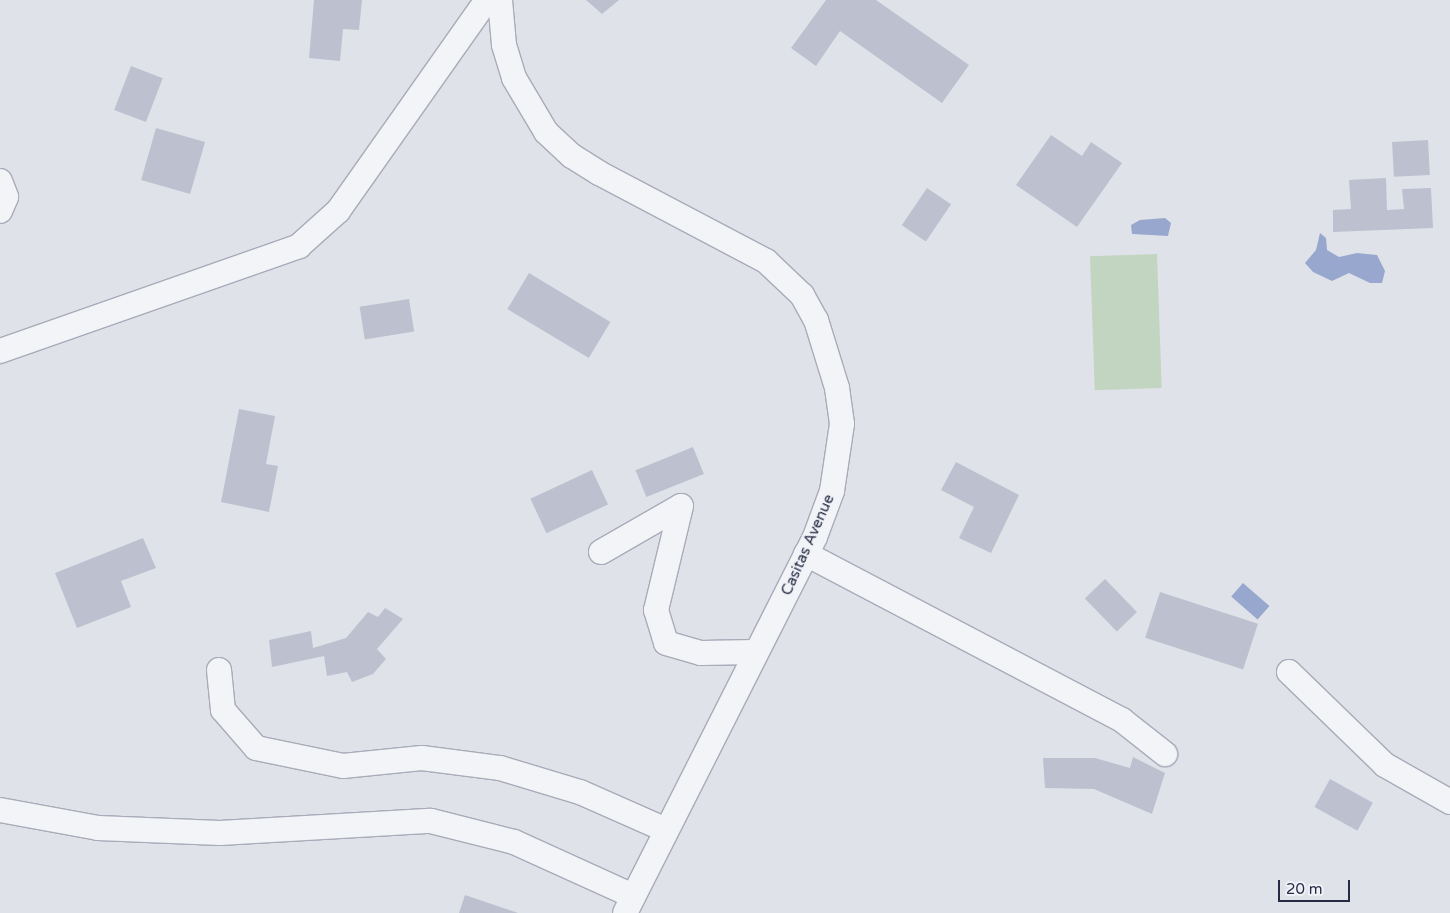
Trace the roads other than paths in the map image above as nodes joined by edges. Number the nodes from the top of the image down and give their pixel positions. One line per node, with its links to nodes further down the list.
1 (487, 0): 5 (street)
2 (500, 0): 7 (street, Casitas Avenue)
3 (0, 181): 4 (street)
4 (0, 210)
5 (1, 349)
6 (601, 552): 8 (street)
7 (806, 554): 8 (street, Casitas Avenue); 11 (street)
8 (755, 652): 14 (street, Casitas Avenue)
9 (219, 670): 14 (street)
10 (1289, 672): 12 (street)
11 (1164, 754)
12 (1450, 802)
13 (0, 810): 15 (street)
14 (666, 830): 15 (street, Casitas Avenue)
15 (629, 905)

